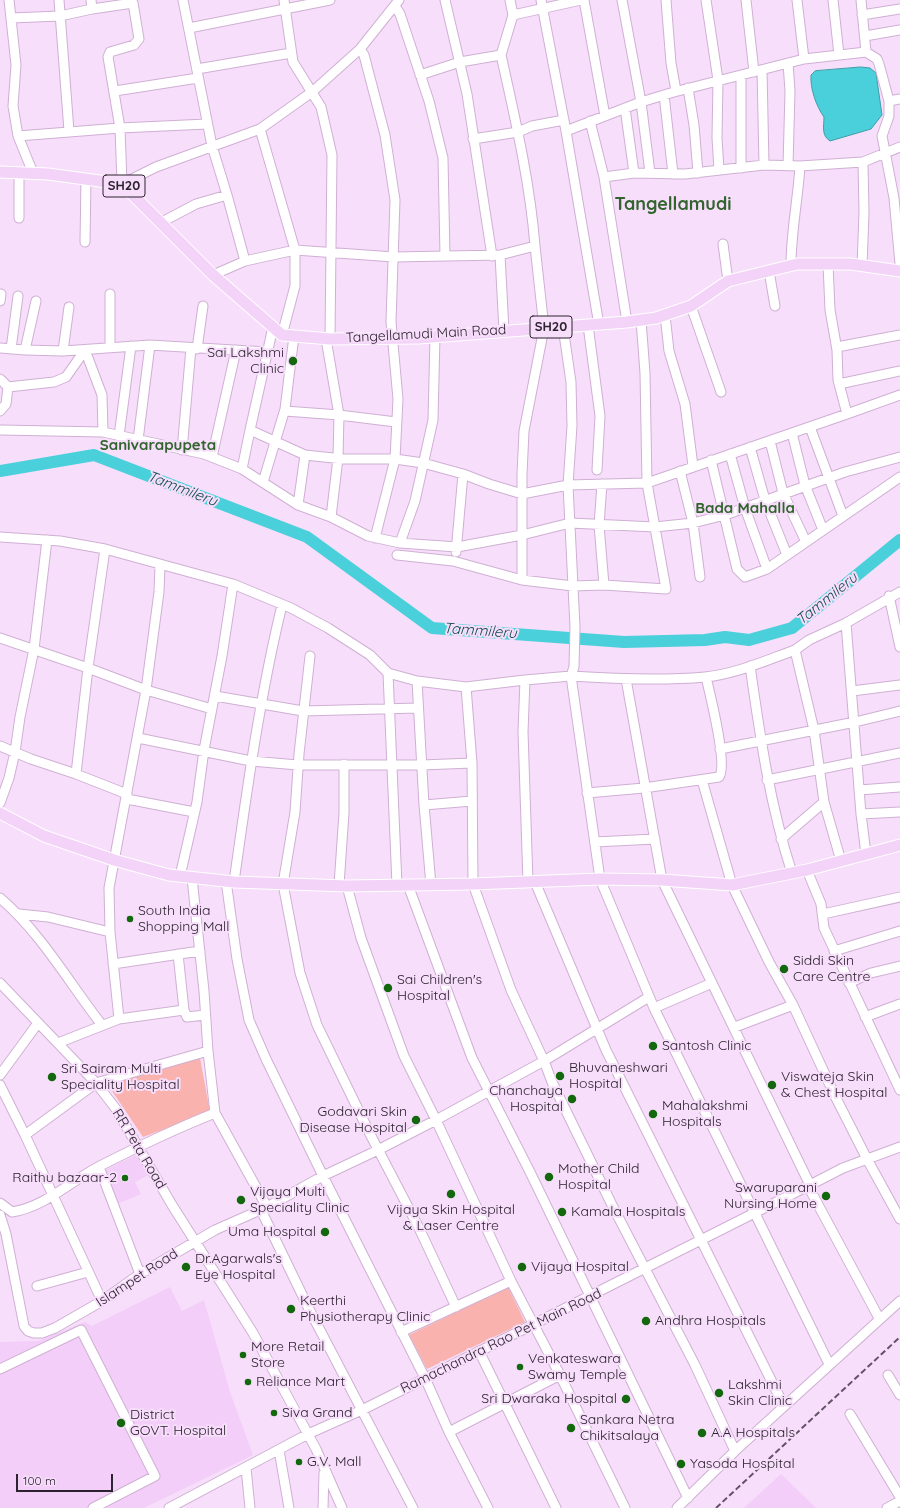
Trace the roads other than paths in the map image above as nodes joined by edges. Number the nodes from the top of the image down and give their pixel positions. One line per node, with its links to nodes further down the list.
1 (9, 0): 26 (street)
2 (59, 0): 25 (street)
3 (183, 0): 27 (street)
4 (330, 0): 20 (street)
5 (445, 0): 36 (street)
6 (510, 0): 24 (street)
7 (581, 0): 17 (street)
8 (584, 0): 52 (street)
9 (622, 0): 50 (street)
10 (666, 0): 45 (street)
11 (706, 0): 42 (street)
12 (746, 0): 38 (street)
13 (797, 0): 35 (street)
14 (833, 0): 34 (street)
15 (861, 0): 23 (street)
16 (133, 1): 19 (street); 44 (street)
17 (571, 1): 21 (street)
18 (397, 3): 30 (street); 40 (street)
19 (91, 4): 25 (street)
20 (285, 4): 27 (street); 32 (street)
21 (542, 4): 24 (street); 53 (street)
22 (900, 9): 23 (street)
23 (862, 14): 29 (street)
24 (513, 15): 33 (street)
25 (60, 16): 26 (street); 58 (street)
26 (11, 18): 61 (street)
27 (189, 28): 39 (street)
28 (900, 30): 29 (street)
29 (865, 36): 31 (street)
30 (360, 49): 46 (street); 92 (street)
31 (866, 52): 34 (street); 49 (street)
32 (292, 53): 39 (street); 46 (street)
33 (501, 55): 36 (street); 60 (street)
34 (839, 55): 35 (street)
35 (804, 59): 37 (street)
36 (460, 62): 40 (street); 62 (street)
37 (788, 64): 38 (street); 68 (street)
38 (758, 71): 41 (street); 67 (street)
39 (197, 73): 44 (street); 55 (street)
40 (420, 75): 90 (street)
41 (741, 75): 42 (street); 70 (street)
42 (718, 80): 43 (street); 71 (street)
43 (688, 88): 45 (street); 73 (street)
44 (115, 91): 56 (street)
45 (676, 91): 47 (street)
46 (312, 92): 57 (street); 89 (street)
47 (664, 95): 50 (street); 78 (street)
48 (900, 99): 49 (street)
49 (889, 101): 65 (street)
50 (641, 102): 51 (street); 77 (street)
51 (625, 108): 52 (street); 76 (street)
52 (605, 116): 54 (street)
53 (564, 120): 59 (street); 60 (street)
54 (590, 121): 59 (street); 79 (street)
55 (207, 124): 56 (street); 63 (street)
56 (120, 128): 58 (street); 81 (street)
57 (260, 129): 63 (street); 88 (street)
58 (69, 131): 61 (street)
59 (566, 131): 112 (street)
60 (518, 132): 62 (street); 87 (street)
61 (18, 136): 75 (street)
62 (473, 139): 91 (street)
63 (212, 146): 81 (street); 82 (street)
64 (900, 147): 65 (street)
65 (886, 152): 66 (street); 95 (street)
66 (863, 162): 69 (street); 97 (street)
67 (764, 165): 68 (street); 70 (street)
68 (788, 166): 69 (street)
69 (800, 166): 96 (street)
70 (741, 168): 71 (street)
71 (718, 170): 73 (street)
72 (0, 172): 74 (main road, SH20)
73 (698, 172): 78 (street)
74 (19, 173): 75 (main road, SH20); 83 (street)
75 (33, 173): 80 (main road, SH20)
76 (634, 173): 77 (street); 79 (street)
77 (650, 173): 78 (street)
78 (673, 174)
79 (604, 177): 111 (street)
80 (86, 179): 81 (main road, SH20); 85 (street)
81 (122, 184): 84 (main road, SH20)
82 (227, 195): 84 (street); 93 (street)
83 (20, 218)
84 (160, 223): 100 (main road, SH20)
85 (85, 242)
86 (723, 244): 101 (street)
87 (536, 246): 91 (street); 115 (street)
88 (295, 250): 89 (street); 93 (street); 117 (street)
89 (332, 252): 92 (street); 122 (street)
90 (445, 256): 91 (street); 92 (street)
91 (496, 256): 116 (street)
92 (394, 257): 121 (street)
93 (244, 262): 100 (street)
94 (828, 264): 96 (main road, Tangellamudi Main Road / SH20); 97 (main road, Tangellamudi Main Road / SH20); 126 (street)
95 (900, 264)
96 (791, 265): 98 (main road, Tangellamudi Main Road / SH20)
97 (862, 266): 99 (main road, Tangellamudi Main Road / SH20)
98 (769, 271): 101 (main road, Tangellamudi Main Road / SH20); 107 (street)
99 (900, 271)
100 (213, 275): 113 (main road, SH20)
101 (728, 281): 106 (main road, Tangellamudi Main Road / SH20)
102 (110, 294): 125 (street)
103 (18, 296): 128 (street)
104 (36, 301): 130 (street)
105 (203, 306): 129 (street)
106 (691, 306): 109 (main road, Tangellamudi Main Road / SH20); 139 (street)
107 (775, 306)
108 (69, 307): 133 (street)
109 (665, 315): 110 (main road, Tangellamudi Main Road / SH20); 165 (street)
110 (640, 320): 111 (main road, Tangellamudi Main Road / SH20); 174 (street)
111 (627, 322): 112 (main road, Tangellamudi Main Road / SH20)
112 (594, 325): 114 (main road, Tangellamudi Main Road / SH20); 167 (street)
113 (273, 327): 117 (main road, SH20); 134 (street)
114 (563, 327): 115 (main road, Tangellamudi Main Road / SH20); 175 (street)
115 (544, 328): 116 (main road, Tangellamudi Main Road / SH20); 178 (street)
116 (504, 331): 120 (main road, Tangellamudi Main Road / SH20)
117 (282, 335): 119 (main road, Tangellamudi Main Road / SH20)
118 (900, 335): 126 (street)
119 (294, 336): 122 (main road, Tangellamudi Main Road / SH20); 142 (street)
120 (435, 336): 121 (main road, Tangellamudi Main Road / SH20); 164 (street)
121 (392, 338): 122 (main road, Tangellamudi Main Road / SH20); 145 (street)
122 (328, 339): 143 (street)
123 (150, 345): 124 (street); 129 (street); 152 (street)
124 (131, 346): 125 (street); 151 (street)
125 (110, 347): 131 (street)
126 (836, 347): 137 (street)
127 (0, 348): 128 (street)
128 (12, 349): 130 (street)
129 (194, 349): 132 (street); 156 (street)
130 (25, 350): 133 (street)
131 (85, 350): 133 (street); 138 (street); 149 (street)
132 (236, 350): 134 (street); 159 (street)
133 (63, 351)
134 (267, 352): 148 (street)
135 (900, 372): 137 (street)
136 (0, 379): 138 (street)
137 (839, 384): 144 (street)
138 (8, 388): 141 (street)
139 (721, 392)
140 (900, 395): 144 (street)
141 (0, 411)
142 (285, 411): 143 (street); 153 (street)
143 (339, 414): 145 (street); 161 (street)
144 (847, 414): 146 (street)
145 (396, 422): 162 (street)
146 (810, 427): 150 (street); 170 (street)
147 (0, 430): 149 (street)
148 (250, 430): 153 (street); 166 (street)
149 (103, 432): 151 (street)
150 (792, 433): 154 (street); 176 (street)
151 (119, 436): 152 (street)
152 (138, 440): 156 (street)
153 (276, 440): 158 (street); 172 (street)
154 (770, 442): 155 (street); 177 (street)
155 (750, 447): 157 (street); 179 (street)
156 (182, 450): 159 (street)
157 (730, 454): 163 (street); 181 (street)
158 (304, 455): 161 (street); 180 (street)
159 (212, 457): 166 (street)
160 (900, 457): 170 (street)
161 (338, 458): 162 (street); 184 (street)
162 (395, 459): 164 (street); 192 (street)
163 (711, 460): 165 (street); 182 (street)
164 (423, 463): 169 (street); 195 (street)
165 (693, 466): 168 (street)
166 (242, 469): 172 (street)
167 (597, 470)
168 (680, 471): 174 (street); 186 (street)
169 (463, 474): 178 (street); 196 (street)
170 (828, 477): 176 (street); 183 (street)
171 (900, 477): 183 (street)
172 (264, 482): 180 (street)
173 (602, 484): 174 (street); 175 (street); 187 (street)
174 (647, 484): 188 (street)
175 (568, 485): 178 (street); 185 (street)
176 (805, 485): 177 (street); 189 (street)
177 (783, 493): 179 (street); 194 (street)
178 (522, 494): 190 (street)
179 (765, 500): 181 (street); 199 (street)
180 (298, 505): 184 (street)
181 (745, 508): 182 (street); 202 (street)
182 (725, 515): 186 (street); 202 (street)
183 (843, 516): 189 (street)
184 (331, 517): 192 (street)
185 (570, 523): 187 (street); 190 (street); 207 (street)
186 (693, 523): 188 (street); 203 (street)
187 (599, 525): 188 (street); 206 (street)
188 (654, 527): 206 (street)
189 (823, 530): 194 (street)
190 (522, 535): 196 (street); 204 (street)
191 (0, 537): 193 (street)
192 (375, 538): 195 (street)
193 (46, 540): 197 (street); 214 (street)
194 (806, 542): 199 (street)
195 (400, 543): 196 (street)
196 (457, 547): 200 (street)
197 (105, 549): 201 (street); 218 (street)
198 (397, 555): 200 (street)
199 (787, 555): 202 (street)
200 (453, 561): 204 (street)
201 (160, 565): 205 (street); 227 (street)
202 (767, 569)
203 (700, 577)
204 (522, 580): 207 (street)
205 (233, 584): 210 (street); 229 (street)
206 (604, 585): 207 (street)
207 (573, 586): 219 (street)
208 (900, 592): 209 (street)
209 (889, 596): 211 (street); 213 (street)
210 (282, 605): 220 (street); 230 (street)
211 (846, 623): 215 (street); 228 (street)
212 (0, 638): 214 (street)
213 (900, 647)
214 (34, 649): 218 (street); 243 (street)
215 (795, 650): 217 (street); 237 (street)
216 (310, 656): 234 (street)
217 (750, 666): 221 (street); 239 (street)
218 (88, 668): 227 (street); 253 (street)
219 (573, 672): 222 (street); 223 (street); 259 (street)
220 (388, 673): 224 (street); 233 (street)
221 (706, 677): 222 (street); 241 (street)
222 (626, 679): 257 (street)
223 (524, 680): 226 (street); 283 (street)
224 (417, 681): 226 (street); 231 (street)
225 (900, 685): 228 (street)
226 (466, 687): 247 (street)
227 (146, 690): 232 (street); 238 (street)
228 (852, 691): 236 (street)
229 (215, 696): 230 (street); 232 (street)
230 (262, 704): 234 (street); 245 (street)
231 (418, 708): 233 (street); 251 (street)
232 (212, 710): 242 (street)
233 (389, 710): 234 (street); 250 (street)
234 (303, 711): 249 (street)
235 (900, 711): 236 (street)
236 (855, 722): 237 (street); 246 (street)
237 (814, 730): 239 (street); 252 (street)
238 (138, 738): 242 (street); 260 (street)
239 (760, 741): 241 (street); 255 (street)
240 (0, 746): 243 (street)
241 (720, 749): 254 (street)
242 (204, 750): 245 (street); 265 (street)
243 (16, 752): 253 (street); 263 (street)
244 (900, 753): 246 (street)
245 (251, 761): 249 (street); 282 (street)
246 (857, 762): 252 (street); 258 (street)
247 (472, 763): 251 (street); 261 (street)
248 (344, 764): 249 (street); 250 (street); 289 (street)
249 (298, 765): 284 (street)
250 (392, 765): 251 (street); 286 (street)
251 (422, 765): 264 (street)
252 (821, 769): 255 (street); 262 (street)
253 (76, 774): 260 (street)
254 (702, 780): 257 (street); 288 (street)
255 (767, 780): 270 (street)
256 (900, 787): 258 (street)
257 (644, 788): 259 (street); 269 (street)
258 (859, 790): 268 (street)
259 (588, 793): 271 (street)
260 (127, 797): 265 (street); 274 (street)
261 (472, 801): 264 (street); 285 (street)
262 (824, 802): 270 (street); 275 (street)
263 (0, 803)
264 (424, 805): 287 (street)
265 (194, 812): 278 (street)
266 (900, 812): 268 (street)
267 (0, 813): 274 (main road)
268 (861, 814): 273 (street)
269 (655, 839): 271 (street); 281 (street)
270 (780, 839): 277 (street)
271 (595, 842): 280 (street)
272 (900, 845): 273 (main road)
273 (866, 854): 275 (main road)
274 (114, 860): 278 (main road); 294 (street)
275 (840, 861): 276 (main road)
276 (807, 870): 277 (main road); 293 (street)
277 (792, 873): 288 (main road)
278 (180, 876): 279 (main road)
279 (192, 878): 282 (main road); 296 (street)
280 (600, 879): 281 (main road); 283 (main road); 304 (street)
281 (662, 880): 288 (main road); 302 (street)
282 (230, 881): 284 (main road); 332 (street)
283 (532, 882): 285 (main road); 315 (street)
284 (282, 884): 289 (main road); 329 (street)
285 (473, 884): 287 (main road); 318 (street)
286 (403, 885): 287 (main road); 289 (main road); 323 (street)
287 (432, 885)
288 (732, 885): 306 (street)
289 (343, 886): 325 (street)
290 (900, 897): 293 (street)
291 (0, 898): 292 (street)
292 (19, 914): 294 (street); 313 (street)
293 (823, 914): 297 (street)
294 (110, 932): 299 (street)
295 (900, 932): 297 (street)
296 (200, 951): 298 (street); 309 (street)
297 (834, 951): 303 (street)
298 (178, 954): 299 (street); 308 (street)
299 (113, 964): 311 (street)
300 (900, 966): 303 (street)
301 (0, 983): 312 (street, RR Peta Road)
302 (712, 983): 307 (street); 314 (street)
303 (849, 983): 310 (street)
304 (650, 997): 307 (street); 315 (street, Islampet Road)
305 (900, 1004): 310 (street)
306 (793, 1005): 314 (street); 330 (street)
307 (654, 1008): 337 (street)
308 (184, 1010): 309 (street); 311 (street)
309 (205, 1015): 317 (street)
310 (865, 1017): 322 (street)
311 (119, 1019): 313 (street)
312 (38, 1023): 316 (street, RR Peta Road); 319 (street)
313 (102, 1025): 316 (street)
314 (735, 1027): 333 (street)
315 (597, 1030): 318 (street, Islampet Road); 340 (street)
316 (58, 1043): 320 (street, RR Peta Road)
317 (208, 1051): 320 (street); 324 (street)
318 (544, 1061): 323 (street, Islampet Road); 342 (street)
319 (0, 1075)
320 (96, 1084): 326 (street); 327 (street, RR Peta Road)
321 (0, 1085): 326 (street)
322 (900, 1090)
323 (489, 1091): 325 (street, Islampet Road); 347 (street)
324 (215, 1113): 327 (street); 336 (street)
325 (436, 1120): 329 (street, Islampet Road); 345 (street)
326 (25, 1135): 334 (street)
327 (139, 1146): 331 (street); 341 (street, RR Peta Road)
328 (900, 1147): 330 (street, Ramachandra Rao Pet Main Road)
329 (378, 1150): 332 (street, Islampet Road); 350 (street)
330 (866, 1159): 333 (street, Ramachandra Rao Pet Main Road); 339 (street)
331 (99, 1167): 334 (street); 344 (street)
332 (323, 1176): 336 (street, Islampet Road); 353 (street)
333 (809, 1185): 337 (street, Ramachandra Rao Pet Main Road); 351 (street)
334 (53, 1196): 335 (street); 343 (street)
335 (0, 1203)
336 (264, 1208): 341 (street, Islampet Road); 363 (street)
337 (755, 1213): 340 (street, Ramachandra Rao Pet Main Road); 355 (street)
338 (0, 1215): 348 (street, Islampet Road)
339 (900, 1219)
340 (701, 1240): 342 (street, Ramachandra Rao Pet Main Road); 362 (street)
341 (195, 1241): 344 (street, Islampet Road); 366 (street, RR Peta Road)
342 (645, 1269): 347 (street, Ramachandra Rao Pet Main Road); 368 (street)
343 (88, 1272): 346 (street); 348 (street)
344 (140, 1274): 348 (street, Islampet Road)
345 (511, 1281): 350 (street); 352 (street)
346 (37, 1286)
347 (590, 1296): 352 (street, Ramachandra Rao Pet Main Road); 372 (street)
348 (102, 1301)
349 (900, 1301): 351 (street)
350 (456, 1307): 353 (street)
351 (879, 1318): 355 (street)
352 (534, 1324): 354 (street, Ramachandra Rao Pet Main Road); 357 (street)
353 (401, 1332): 359 (street)
354 (479, 1351): 359 (street, Ramachandra Rao Pet Main Road); 361 (street)
355 (829, 1364): 362 (street)
356 (0, 1368): 374 (street)
357 (560, 1375): 361 (street); 383 (street)
358 (888, 1375): 360 (street)
359 (425, 1378): 363 (street, Ramachandra Rao Pet Main Road); 365 (street)
360 (900, 1396)
361 (505, 1403): 365 (street); 382 (street)
362 (784, 1406): 368 (street)
363 (362, 1410): 366 (street, Ramachandra Rao Pet Main Road); 380 (street)
364 (850, 1414): 371 (street)
365 (449, 1432): 381 (street)
366 (308, 1434): 367 (street, Ramachandra Rao Pet Main Road); 370 (street, RR Peta Road)
367 (279, 1450): 369 (street, Ramachandra Rao Pet Main Road); 377 (street)
368 (735, 1451): 372 (street)
369 (246, 1468): 375 (street, Ramachandra Rao Pet Main Road); 376 (street)
370 (325, 1471): 378 (street); 379 (street, RR Peta Road)
371 (900, 1497)
372 (688, 1498): 384 (street)
373 (900, 1501): 385 (street)
374 (93, 1508)
375 (169, 1508)
376 (250, 1508)
377 (288, 1508)
378 (323, 1508)
379 (342, 1508)
380 (413, 1508)
381 (488, 1508)
382 (556, 1508)
383 (625, 1508)
384 (677, 1508)
385 (887, 1508)

